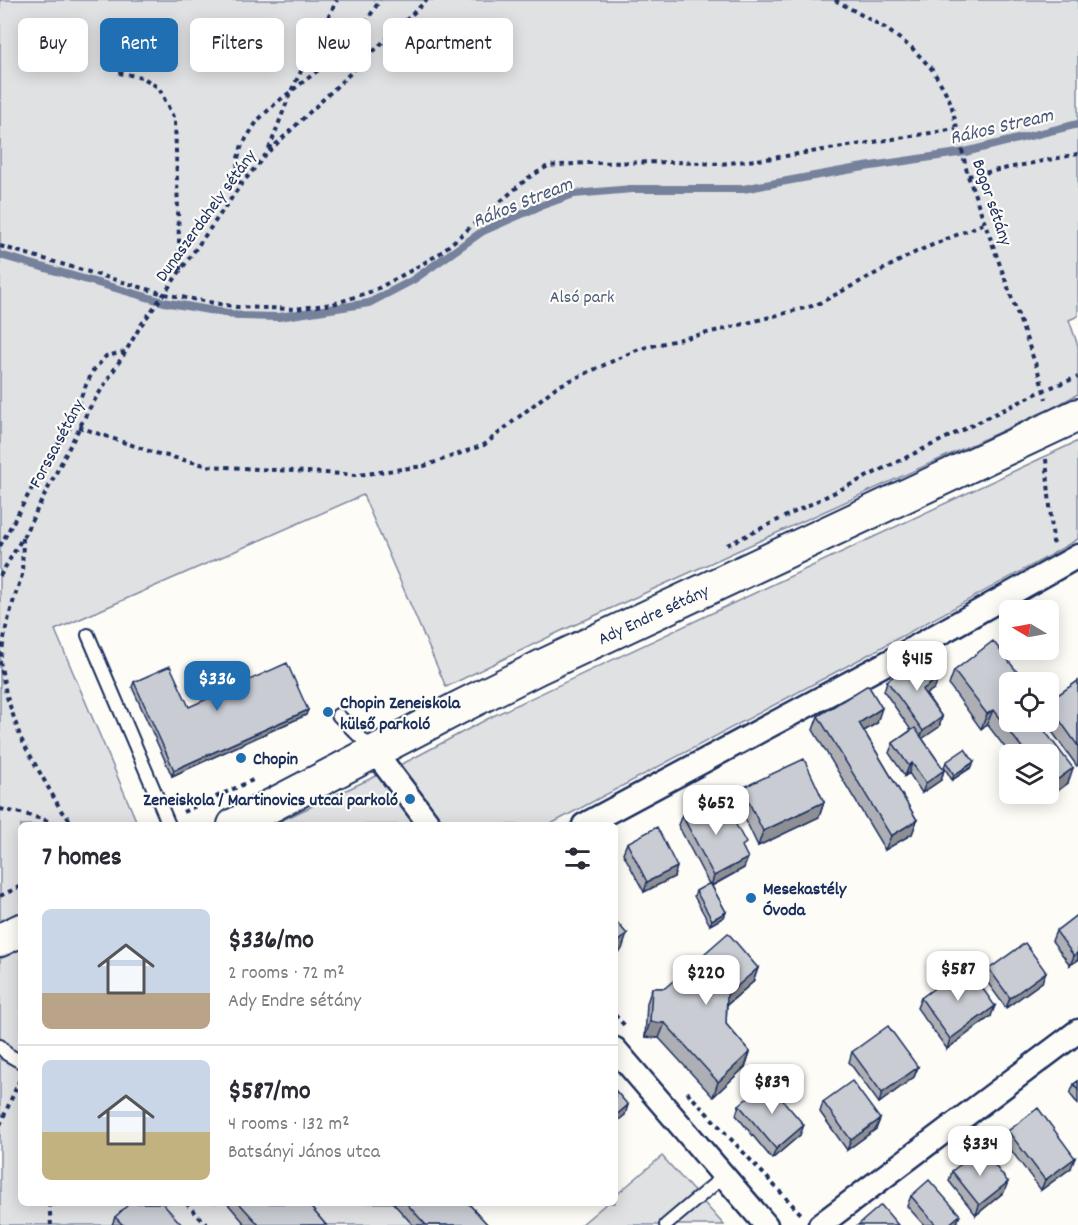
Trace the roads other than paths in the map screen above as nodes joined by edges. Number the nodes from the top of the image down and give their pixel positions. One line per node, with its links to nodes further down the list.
1 (1066, 420): 5 (street, Ady Endre sétány)
2 (1078, 556): 9 (street)
3 (88, 635): 6 (lane)
4 (338, 715): 5 (lane)
5 (375, 752): 7 (street, Ady Endre sétány); 8 (street)
6 (167, 822)
7 (240, 822)
8 (428, 822)
9 (590, 822)
10 (18, 931): 11 (street)
11 (0, 940)
12 (1078, 1031): 17 (street)
13 (0, 1046): 15 (lane)
14 (618, 1052): 16 (street)
15 (18, 1060)
16 (724, 1176): 18 (lane); 19 (street)
17 (812, 1221)
18 (666, 1225)
19 (766, 1225)

